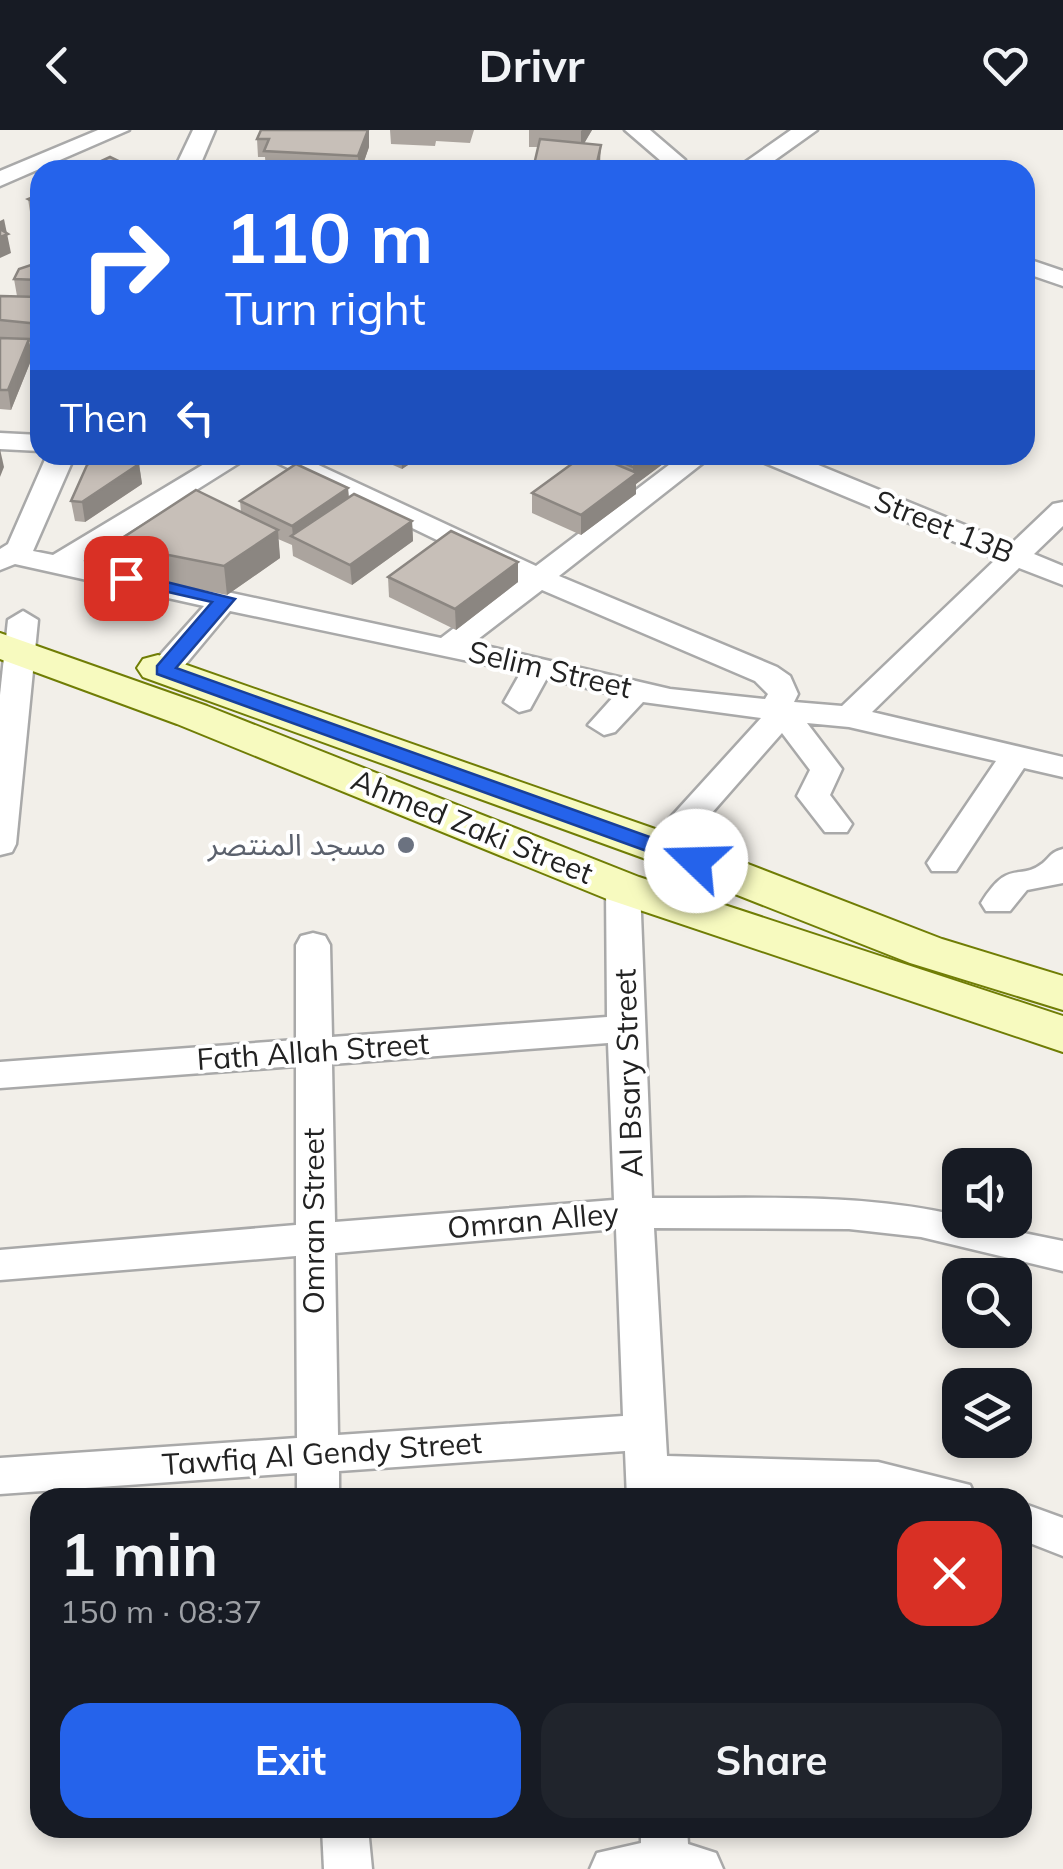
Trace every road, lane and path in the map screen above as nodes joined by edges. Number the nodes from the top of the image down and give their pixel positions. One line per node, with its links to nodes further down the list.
1 (118, 130): 5 (street)
2 (204, 130): 6 (street)
3 (636, 130): 7 (street)
4 (806, 130): 8 (street)
5 (46, 160)
6 (190, 160)
7 (676, 160)
8 (767, 160)
9 (30, 167): 10 (street)
10 (0, 179)
11 (1035, 268): 12 (street)
12 (1063, 278)
13 (0, 440): 14 (street)
14 (30, 442)
15 (56, 465): 22 (street)
16 (222, 465): 23 (street)
17 (296, 465): 25 (street)
18 (685, 465): 25 (street)
19 (794, 465): 21 (street, Street 13B)
20 (1063, 510): 21 (street)
21 (1016, 556): 24 (street, Street 13B); 34 (street)
22 (7, 558): 23 (street, Selim Street)
23 (60, 563): 26 (street, Selim Street)
24 (1063, 576)
25 (538, 578): 28 (street); 33 (street)
26 (225, 599): 28 (street, Selim Street); 30 (street)
27 (11, 632): 30 (street, Ahmed Zaki Street); 39 (street); 43 (street, Ahmed Zaki Street)
28 (448, 648): 29 (street, Selim Street)
29 (539, 666): 31 (street, Selim Street); 32 (street)
30 (164, 670): 40 (street, Ahmed Zaki Street)
31 (637, 690): 33 (street, Selim Street); 35 (street)
32 (519, 702)
33 (778, 712): 34 (street, Selim Street); 38 (street); 40 (street)
34 (863, 720): 36 (street, Selim Street)
35 (604, 725)
36 (1014, 757): 37 (street, Selim Street); 42 (street)
37 (1063, 768)
38 (836, 824)
39 (0, 844)
40 (662, 848): 46 (street, Ahmed Zaki Street)
41 (1063, 860): 44 (street)
42 (944, 863)
43 (624, 888): 47 (street, Al Bsary Street); 48 (street, Ahmed Zaki Street)
44 (998, 904)
45 (313, 945): 49 (street, Omran Street)
46 (1063, 993)
47 (626, 1029): 49 (street, Fath Allah Street); 51 (street, Al Bsary Street)
48 (1063, 1034)
49 (314, 1052): 50 (street, Fath Allah Street); 52 (street, Omran Street)
50 (0, 1075)
51 (634, 1213): 52 (street, Omran Alley); 53 (street, Omran Alley); 56 (street, Al Bsary Street)
52 (314, 1240): 54 (street, Omran Alley); 55 (street, Omran Street)
53 (1063, 1256)
54 (0, 1266)
55 (315, 1454): 56 (street, Tawfiq Al Gendy Street); 57 (street, Tawfiq Al Gendy Street); 58 (street, Omran Street)
56 (647, 1467): 59 (street, Tawfiq Al Gendy Street)
57 (0, 1476)
58 (317, 1488)
59 (912, 1488)
60 (1032, 1525): 61 (street)
61 (1063, 1536)
62 (346, 1838): 64 (street)
63 (673, 1857): 65 (street)
64 (348, 1869)
65 (614, 1869)

